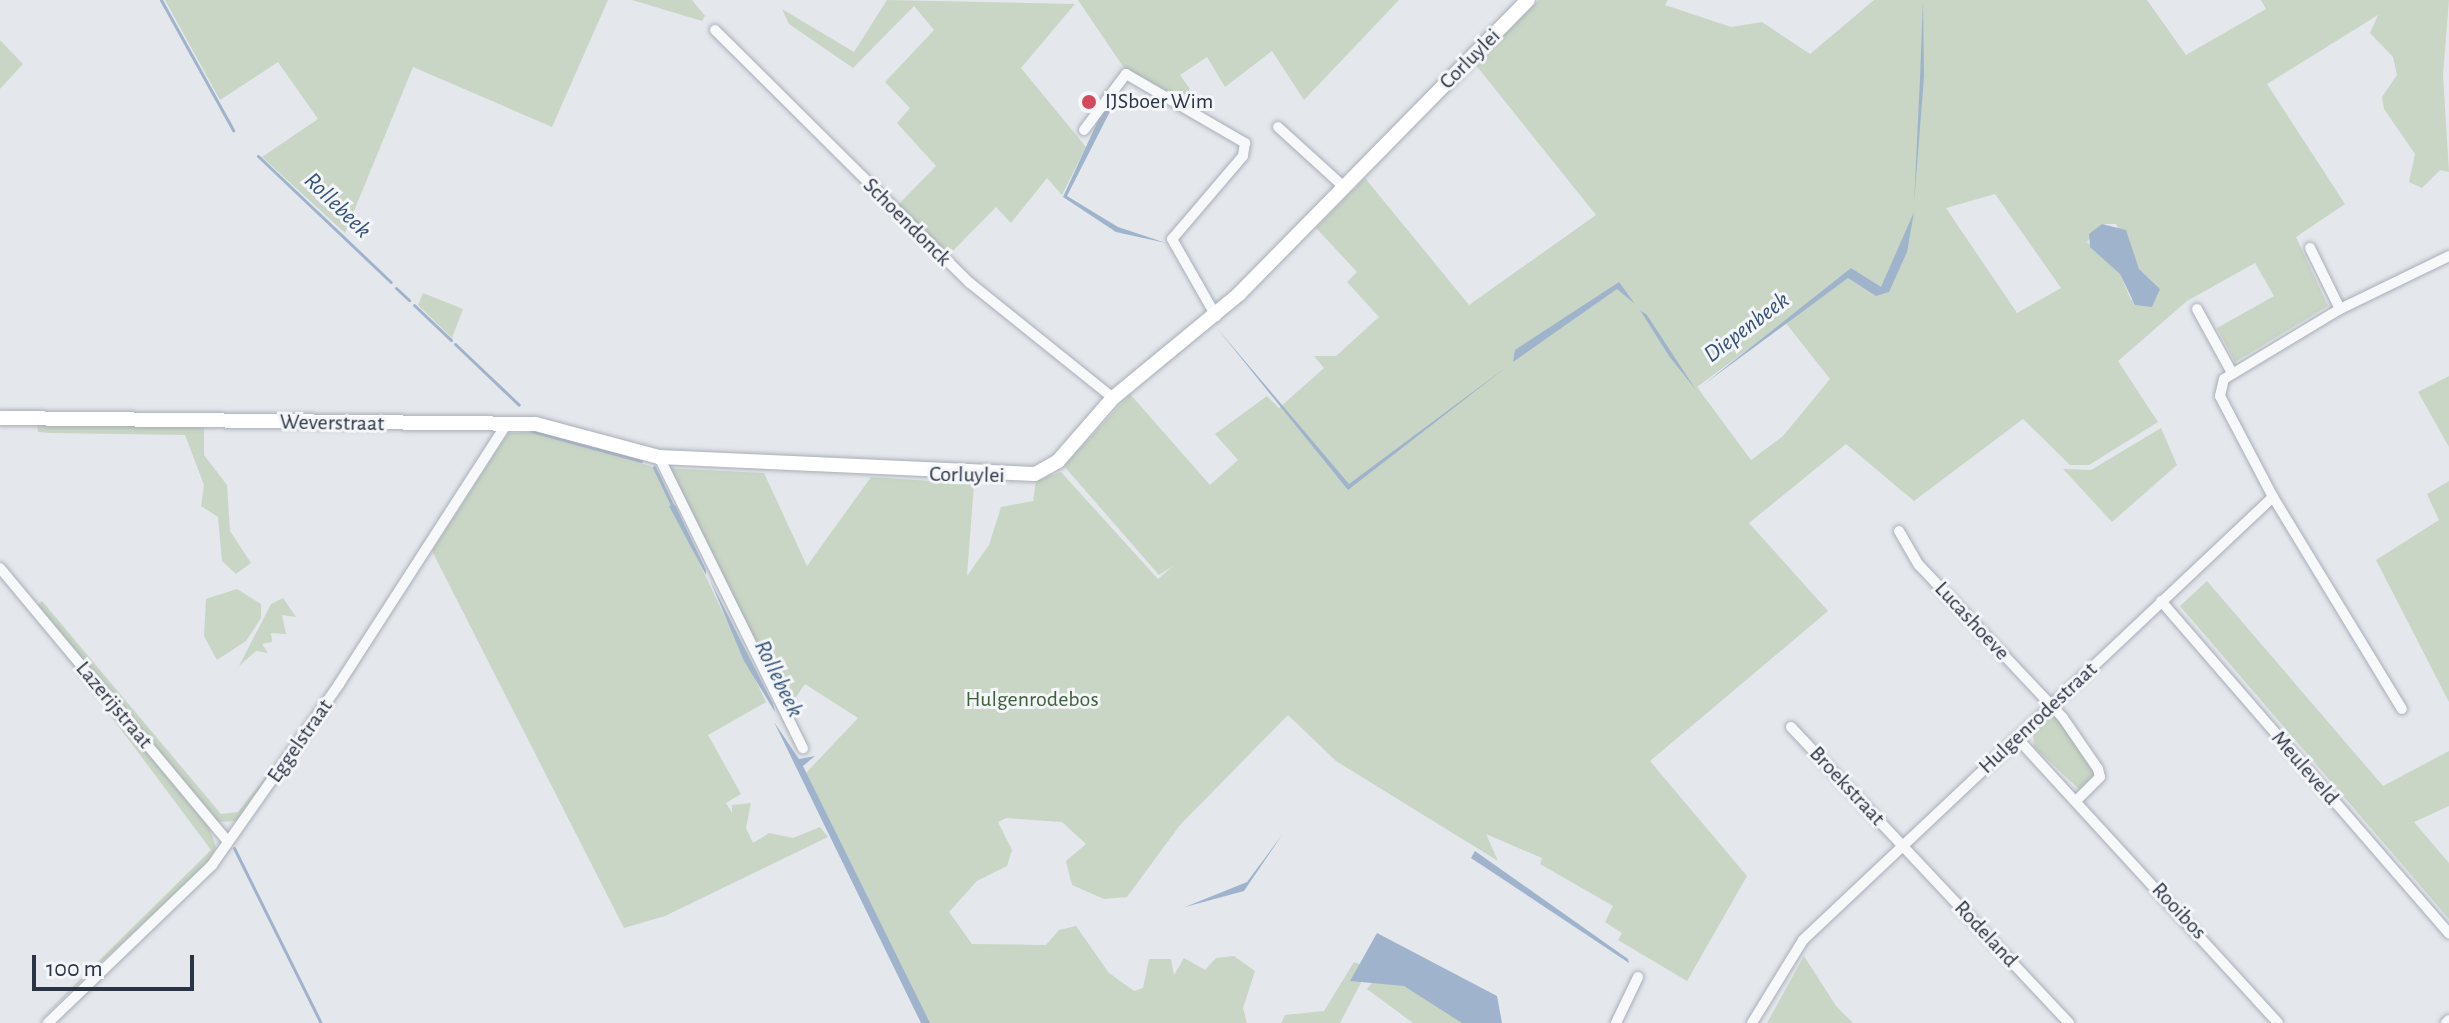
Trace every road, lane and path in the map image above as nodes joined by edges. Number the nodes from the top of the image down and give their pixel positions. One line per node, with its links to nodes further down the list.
1 (1528, 0): 5 (street, Corluylei)
2 (715, 30): 12 (street, Schoendonck)
3 (1278, 127): 5 (street)
4 (1084, 130): 10 (street)
5 (1344, 187): 10 (street, Corluylei)
6 (2310, 248): 9 (street)
7 (2449, 256): 9 (street)
8 (2197, 309): 11 (street)
9 (2340, 309): 11 (street)
10 (1216, 316): 12 (street, Corluylei)
11 (2232, 373): 16 (street)
12 (1113, 398): 15 (street, Corluylei)
13 (0, 418): 14 (street, Weverstraat)
14 (507, 423): 15 (street, Weverstraat); 26 (street, Eggelstraat)
15 (659, 457): 24 (street)
16 (2273, 497): 19 (street, Hulgenrodestraat); 21 (street)
17 (1899, 531): 20 (street, Lucashoeve)
18 (0, 568): 26 (street, Lazerijstraat)
19 (2161, 601): 20 (street, Hulgenrodestraat); 28 (street, Meuleveld)
20 (2052, 705): 23 (street, Hulgenrodestraat); 25 (street)
21 (2402, 709)
22 (1791, 727): 27 (street, Broekstraat)
23 (2017, 738): 25 (street, Rooibos); 27 (street, Hulgenrodestraat)
24 (803, 748)
25 (2076, 801): 34 (street, Rooibos)
26 (228, 842): 30 (street, Eggelstraat)
27 (1903, 846): 32 (street, Hulgenrodestraat); 33 (street, Rodeland)
28 (2449, 934)
29 (1638, 977): 31 (street)
30 (48, 1023)
31 (1616, 1023)
32 (1752, 1023)
33 (2069, 1023)
34 (2278, 1023)

